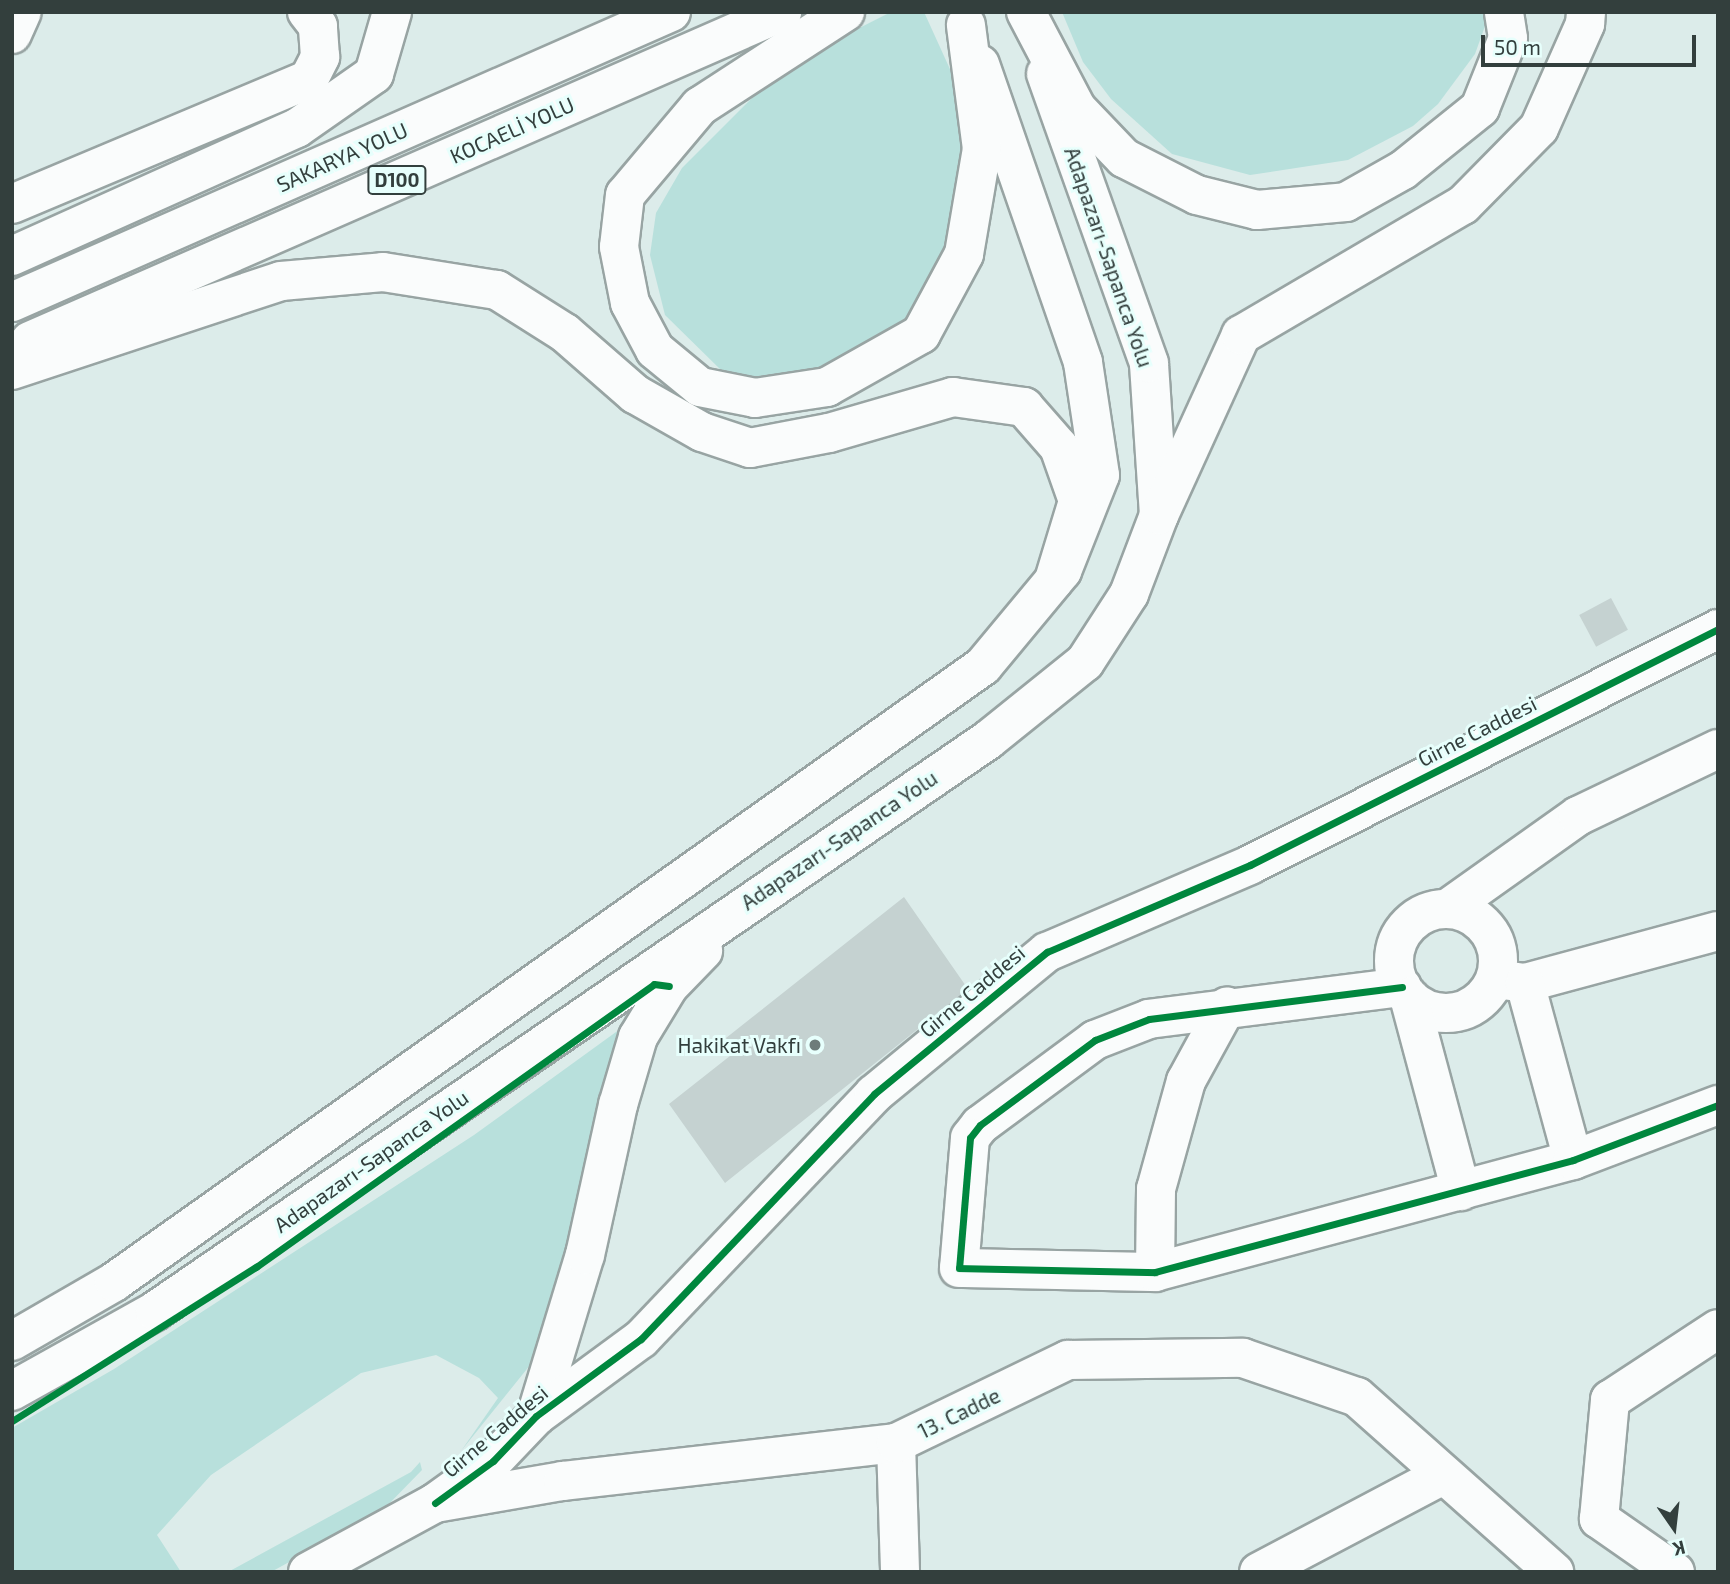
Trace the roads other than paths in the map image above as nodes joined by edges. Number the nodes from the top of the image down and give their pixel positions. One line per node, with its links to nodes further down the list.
1 (22, 12): 11 (main road)
2 (307, 12): 12 (main road)
3 (392, 12): 13 (main road)
4 (671, 12): 14 (main road, SAKARYA YOLU / D100)
5 (782, 12): 15 (main road, KOCAELİ YOLU / D100)
6 (845, 12): 10 (main road)
7 (1025, 12): 8 (main road); 17 (main road, Adapazarı-Sapanca Yolu)
8 (1504, 12)
9 (1586, 12): 17 (main road)
10 (964, 19): 18 (main road)
11 (12, 34)
12 (12, 204)
13 (12, 256)
14 (12, 302)
15 (12, 349)
16 (12, 370): 18 (main road)
17 (1160, 515): 21 (main road, Adapazarı-Sapanca Yolu)
18 (1054, 580): 32 (main road)
19 (1718, 629): 34 (main road, Girne Caddesi)
20 (1718, 748): 22 (main road)
21 (761, 891): 33 (main road, Adapazarı-Sapanca Yolu); 34 (main road)
22 (1447, 909): 24 (main road); 25 (main road)
23 (1718, 930): 24 (main road)
24 (1511, 981): 25 (main road); 28 (main road)
25 (1405, 992): 26 (main road); 29 (main road)
26 (1227, 1006): 30 (main road); 30 (main road)
27 (1718, 1105): 28 (main road)
28 (1573, 1160): 29 (main road)
29 (1461, 1191): 30 (main road)
30 (1155, 1272)
31 (1718, 1329): 42 (main road)
32 (12, 1341)
33 (12, 1391)
34 (536, 1416): 37 (main road, Girne Caddesi)
35 (896, 1443): 36 (main road, 13. Cadde); 37 (main road, 13. Cadde); 39 (main road)
36 (1441, 1476): 40 (main road); 41 (main road, 13. Cadde)
37 (435, 1503): 38 (main road, 13. Cadde)
38 (307, 1572)
39 (900, 1572)
40 (1259, 1572)
41 (1554, 1572)
42 (1675, 1572)

